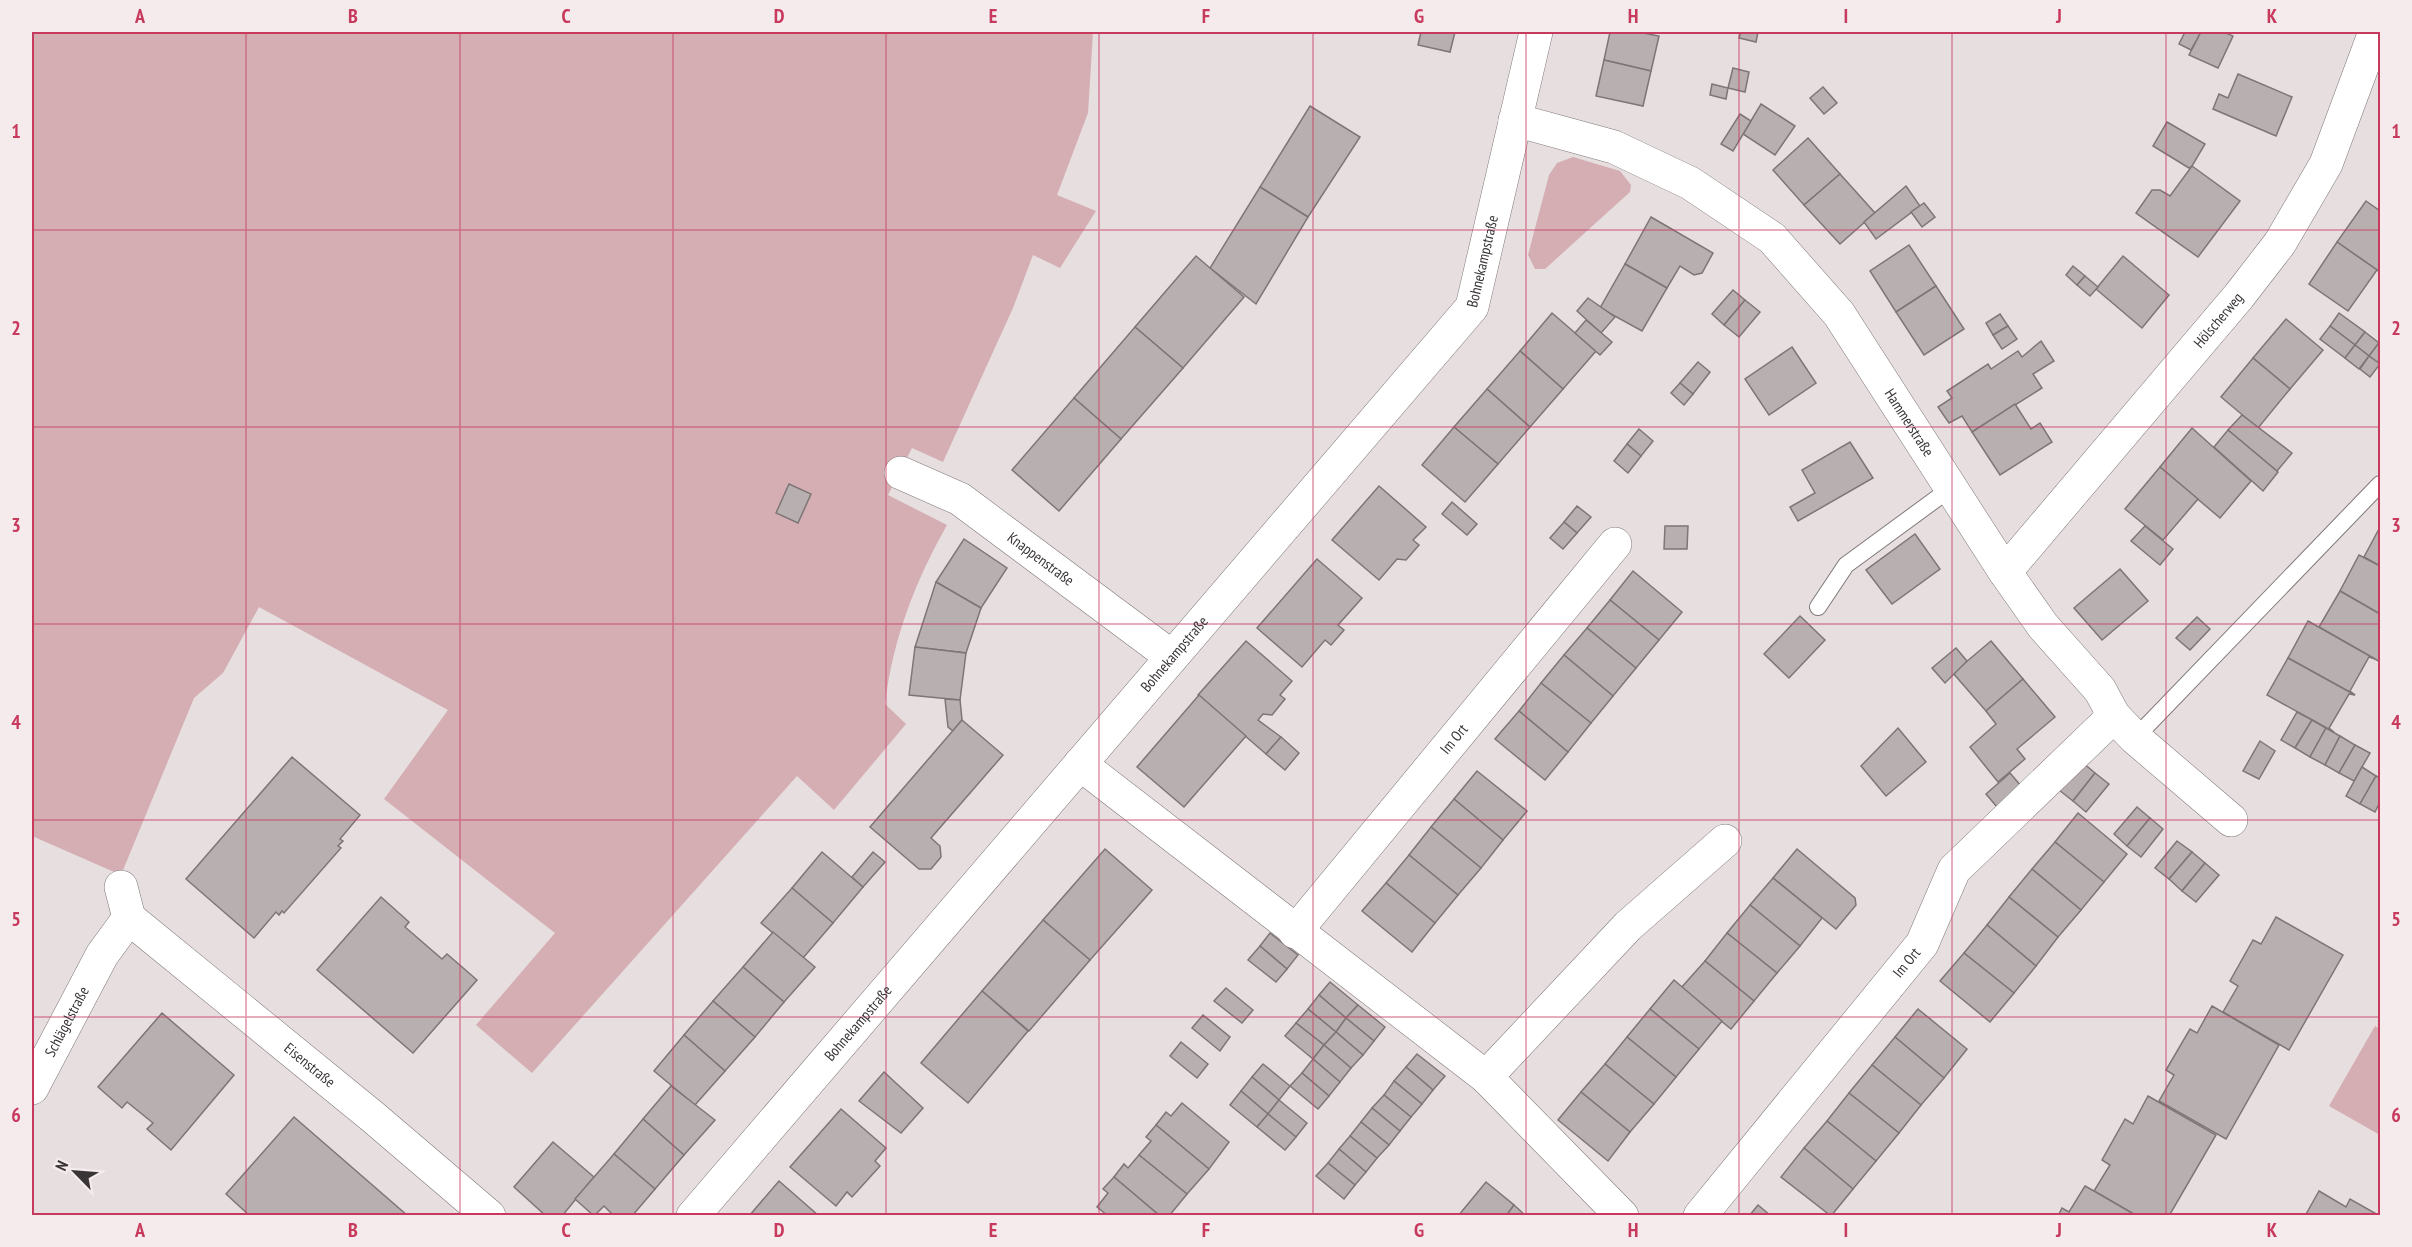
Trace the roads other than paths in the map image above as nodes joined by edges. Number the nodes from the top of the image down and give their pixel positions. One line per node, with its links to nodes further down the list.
1 (1536, 32): 3 (street, Bohnekampstraße)
2 (2375, 32): 8 (street, Hölscherweg)
3 (1515, 120): 6 (street, Hammerstraße); 10 (street, Bohnekampstraße)
4 (902, 473): 10 (street, Knappenstraße)
5 (2380, 484): 11 (lane)
6 (1951, 488): 8 (street, Hammerstraße); 9 (lane)
7 (1615, 544): 17 (street, Im Ort)
8 (2005, 572): 11 (street, Hammerstraße)
9 (1818, 607)
10 (1172, 657): 12 (street, Bohnekampstraße)
11 (2124, 727): 13 (street, Hammerstraße); 23 (street, Im Ort)
12 (1080, 764): 17 (street); 21 (street, Bohnekampstraße)
13 (2231, 820)
14 (1725, 842): 18 (street)
15 (121, 887): 16 (street)
16 (129, 918): 19 (street, Schlägelstraße); 20 (street, Eisenstraße)
17 (1295, 932): 18 (street)
18 (1486, 1077): 22 (street)
19 (32, 1088)
20 (489, 1215)
21 (693, 1215)
22 (1622, 1215)
23 (1700, 1215)

